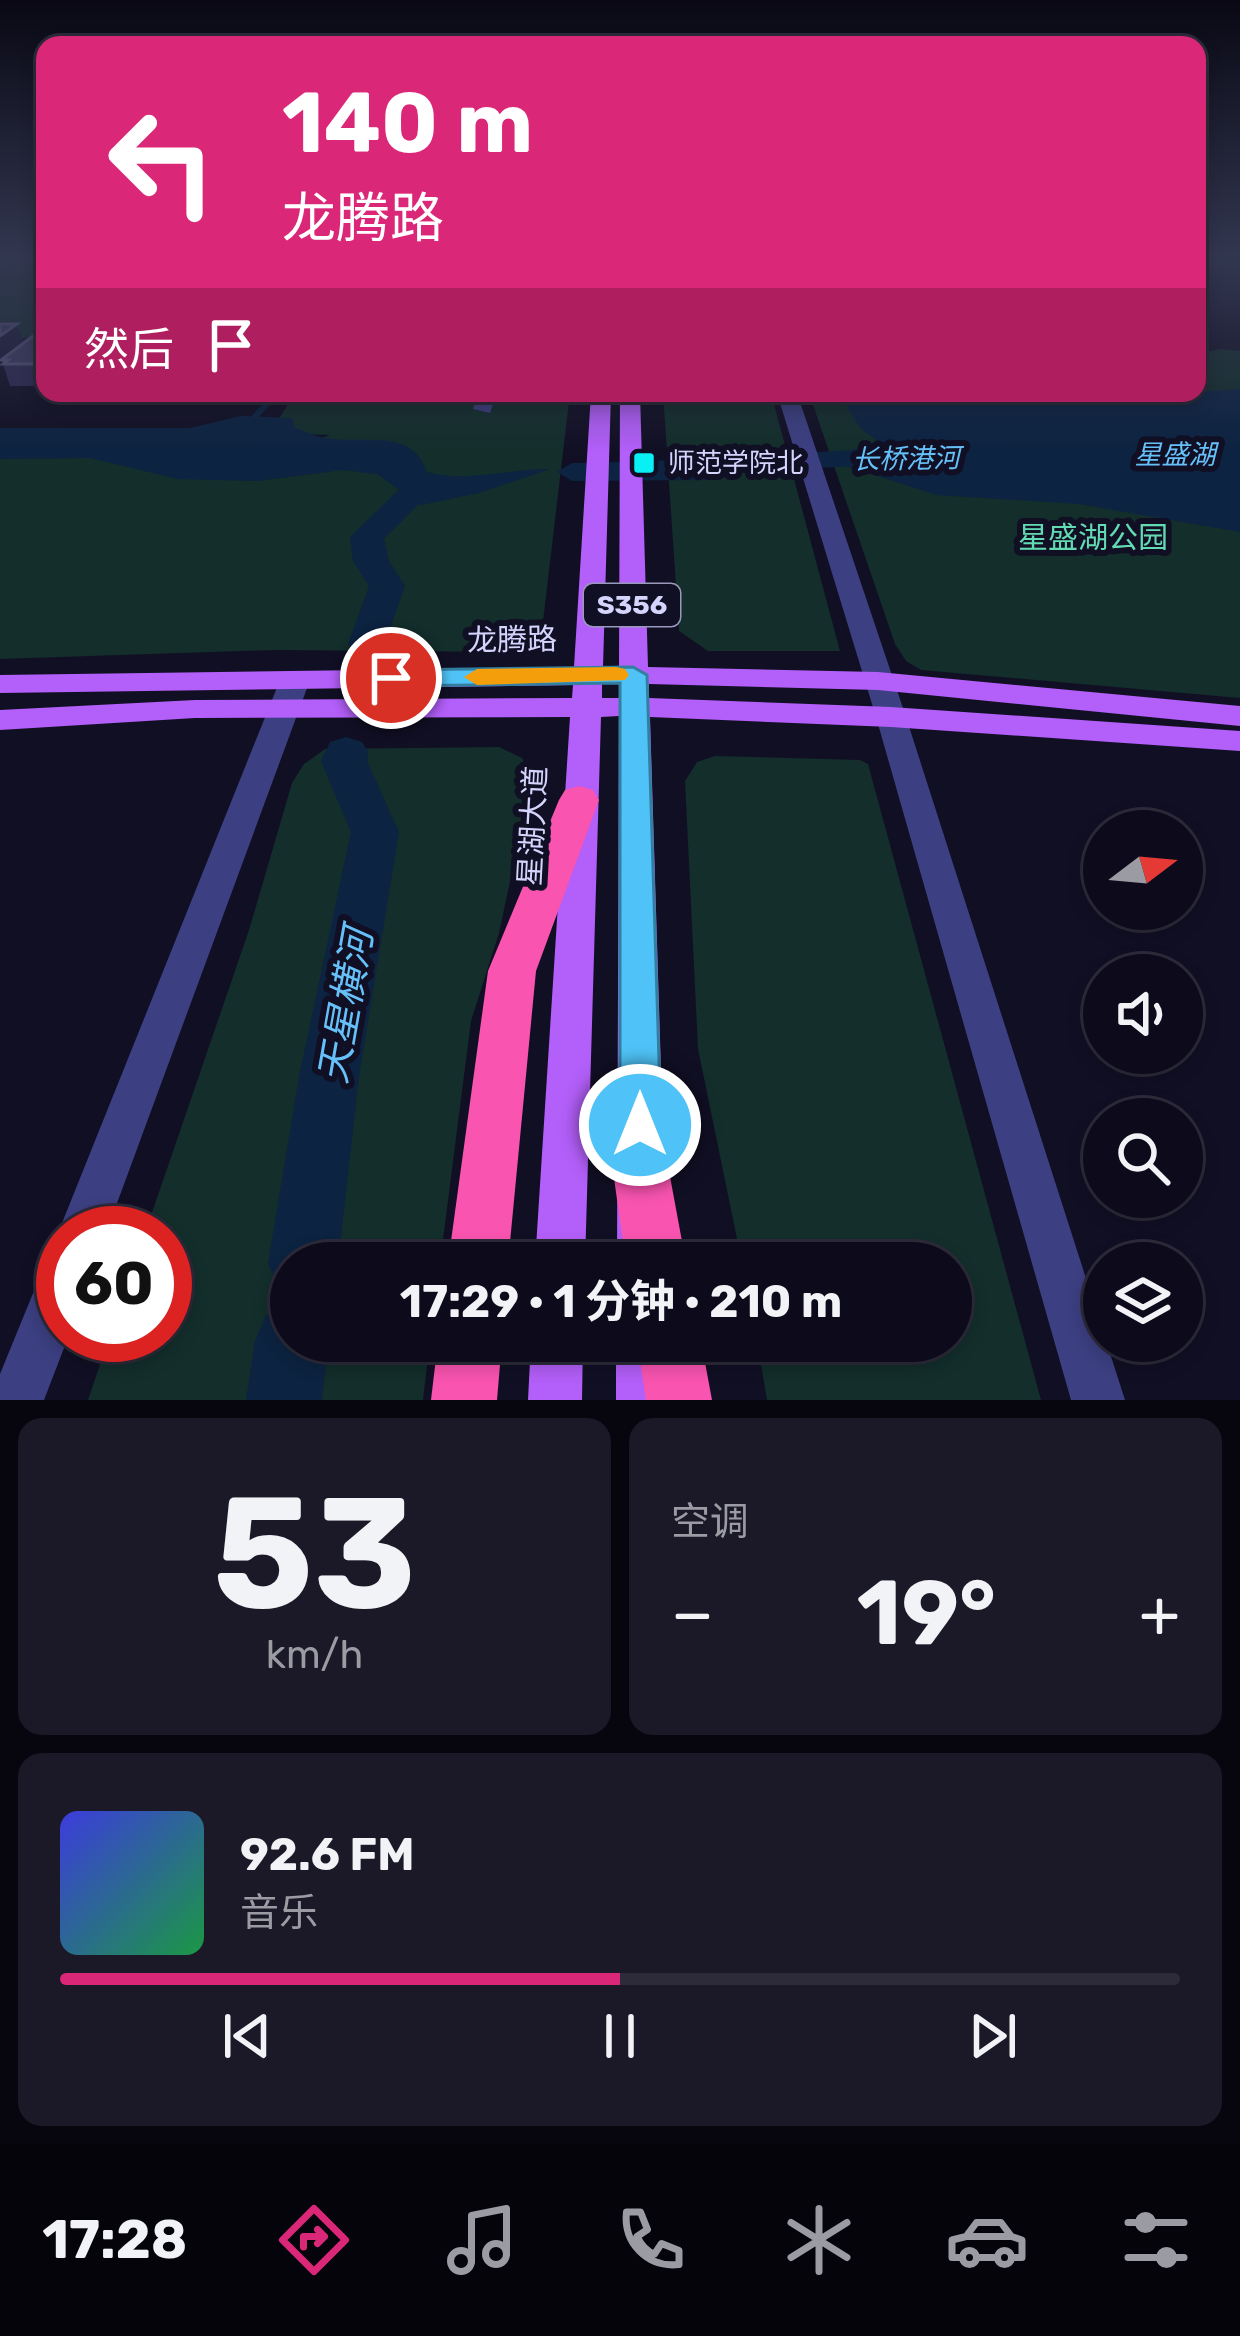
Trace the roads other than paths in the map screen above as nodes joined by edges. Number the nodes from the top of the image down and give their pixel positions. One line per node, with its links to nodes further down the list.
1 (601, 402): 4 (main road, 星湖大道 / S356)
2 (630, 402): 6 (main road, S356)
3 (790, 402): 8 (street)
4 (589, 675): 6 (main road, 龙腾路); 7 (main road, 龙腾路); 9 (main road, 星湖大道 / S356)
5 (0, 685): 7 (main road, 龙腾路)
6 (635, 691): 8 (main road, 龙腾路); 9 (main road, 龙腾路); 14 (main road, S356)
7 (290, 694): 9 (main road, 龙腾路); 11 (main road, 龙腾路); 15 (street)
8 (885, 699): 10 (main road, 龙腾路); 12 (main road, 龙腾路); 30 (street)
9 (585, 708): 13 (main road, 星湖大道 / S356)
10 (1240, 716)
11 (0, 720)
12 (1240, 741)
13 (579, 800): 16 (highway); 17 (main road, 星湖大道 / S356)
14 (641, 1172): 18 (main road, S356); 19 (highway)
15 (92, 1206)
16 (480, 1242)
17 (561, 1242)
18 (642, 1242)
19 (653, 1242)
20 (36, 1351): 25 (street)
21 (468, 1362): 26 (highway)
22 (556, 1362): 27 (main road)
23 (642, 1362): 28 (main road)
24 (673, 1362): 29 (highway)
25 (17, 1400)
26 (464, 1400)
27 (555, 1400)
28 (643, 1400)
29 (679, 1400)
30 (1098, 1400)

